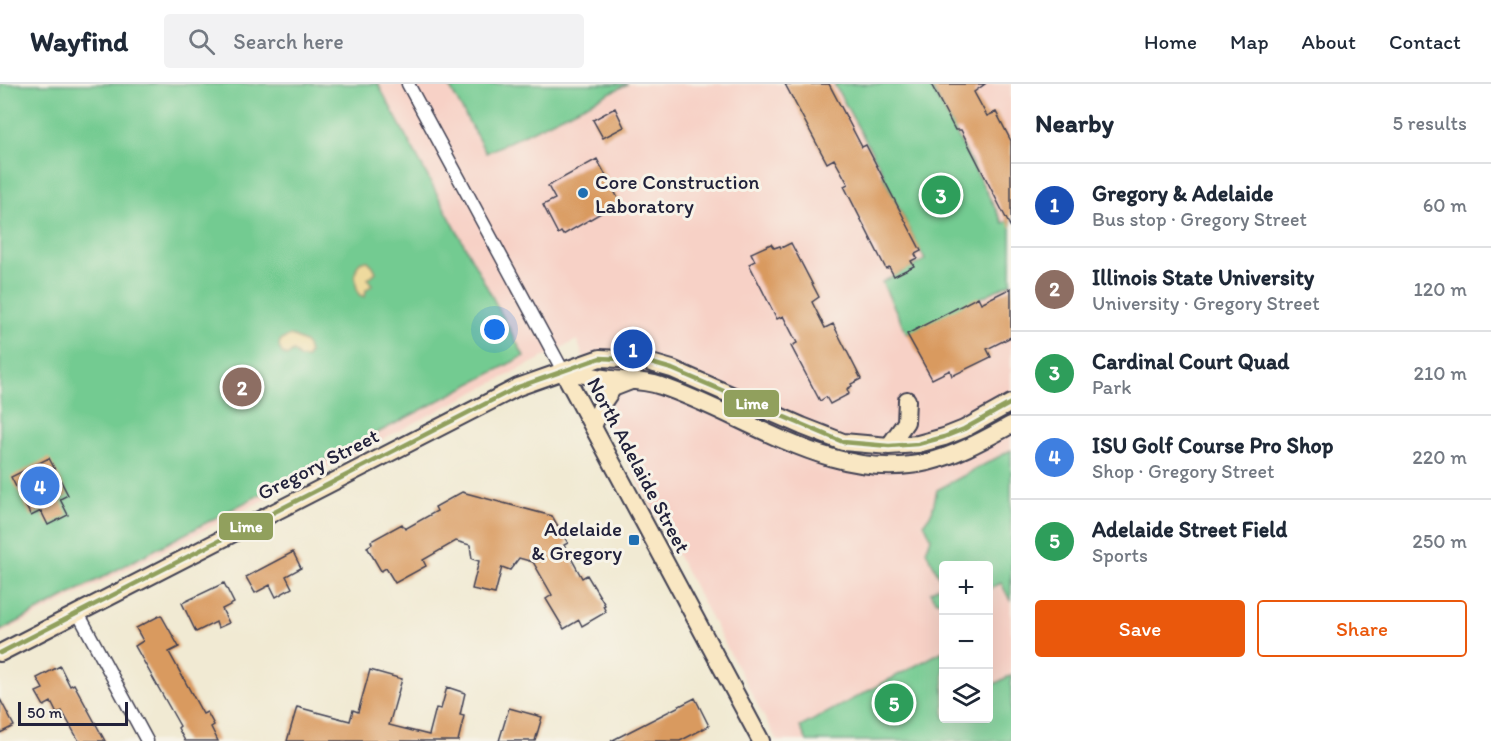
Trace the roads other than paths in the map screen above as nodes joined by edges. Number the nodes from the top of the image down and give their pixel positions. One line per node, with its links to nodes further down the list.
1 (408, 84): 2 (street, North Adelaide Street)
2 (563, 371): 3 (main road, Gregory Street); 7 (main road, North Adelaide Street); 8 (main road, Gregory Street); 9 (main road, Gregory Street)
3 (634, 380): 6 (main road, Gregory Street); 7 (main road)
4 (907, 400): 8 (main road)
5 (1011, 403): 8 (main road, Gregory Street)
6 (1011, 425)
7 (593, 427): 12 (main road, North Adelaide Street)
8 (889, 446)
9 (78, 613): 10 (main road, Gregory Street); 11 (street)
10 (0, 653)
11 (147, 741)
12 (761, 741)

